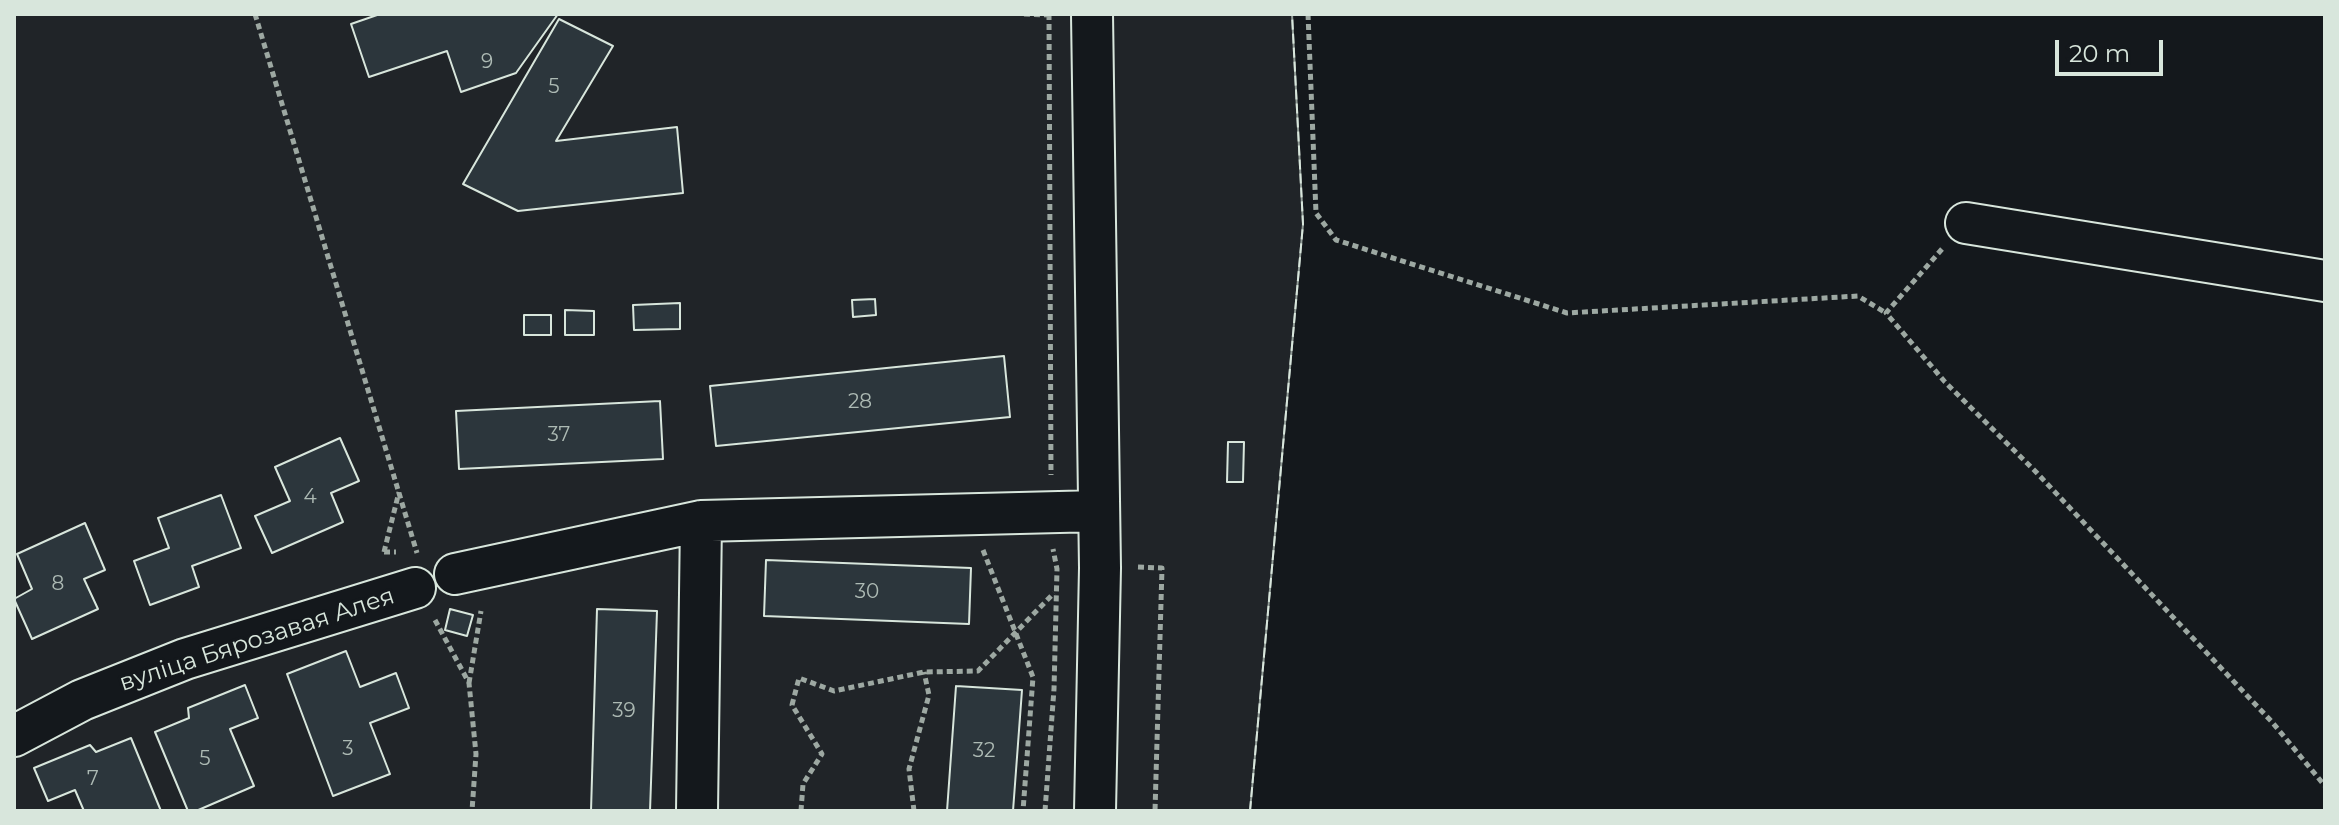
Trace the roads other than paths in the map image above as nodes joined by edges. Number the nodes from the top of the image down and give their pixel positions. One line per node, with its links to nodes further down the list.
1 (1092, 14): 4 (street)
2 (1966, 223): 3 (street)
3 (2325, 281)
4 (1099, 511): 5 (street, вуліца Бярозавая Алея); 8 (street)
5 (701, 521): 6 (street, вуліца Бярозавая Алея); 7 (street)
6 (14, 736)
7 (697, 811)
8 (1095, 811)

